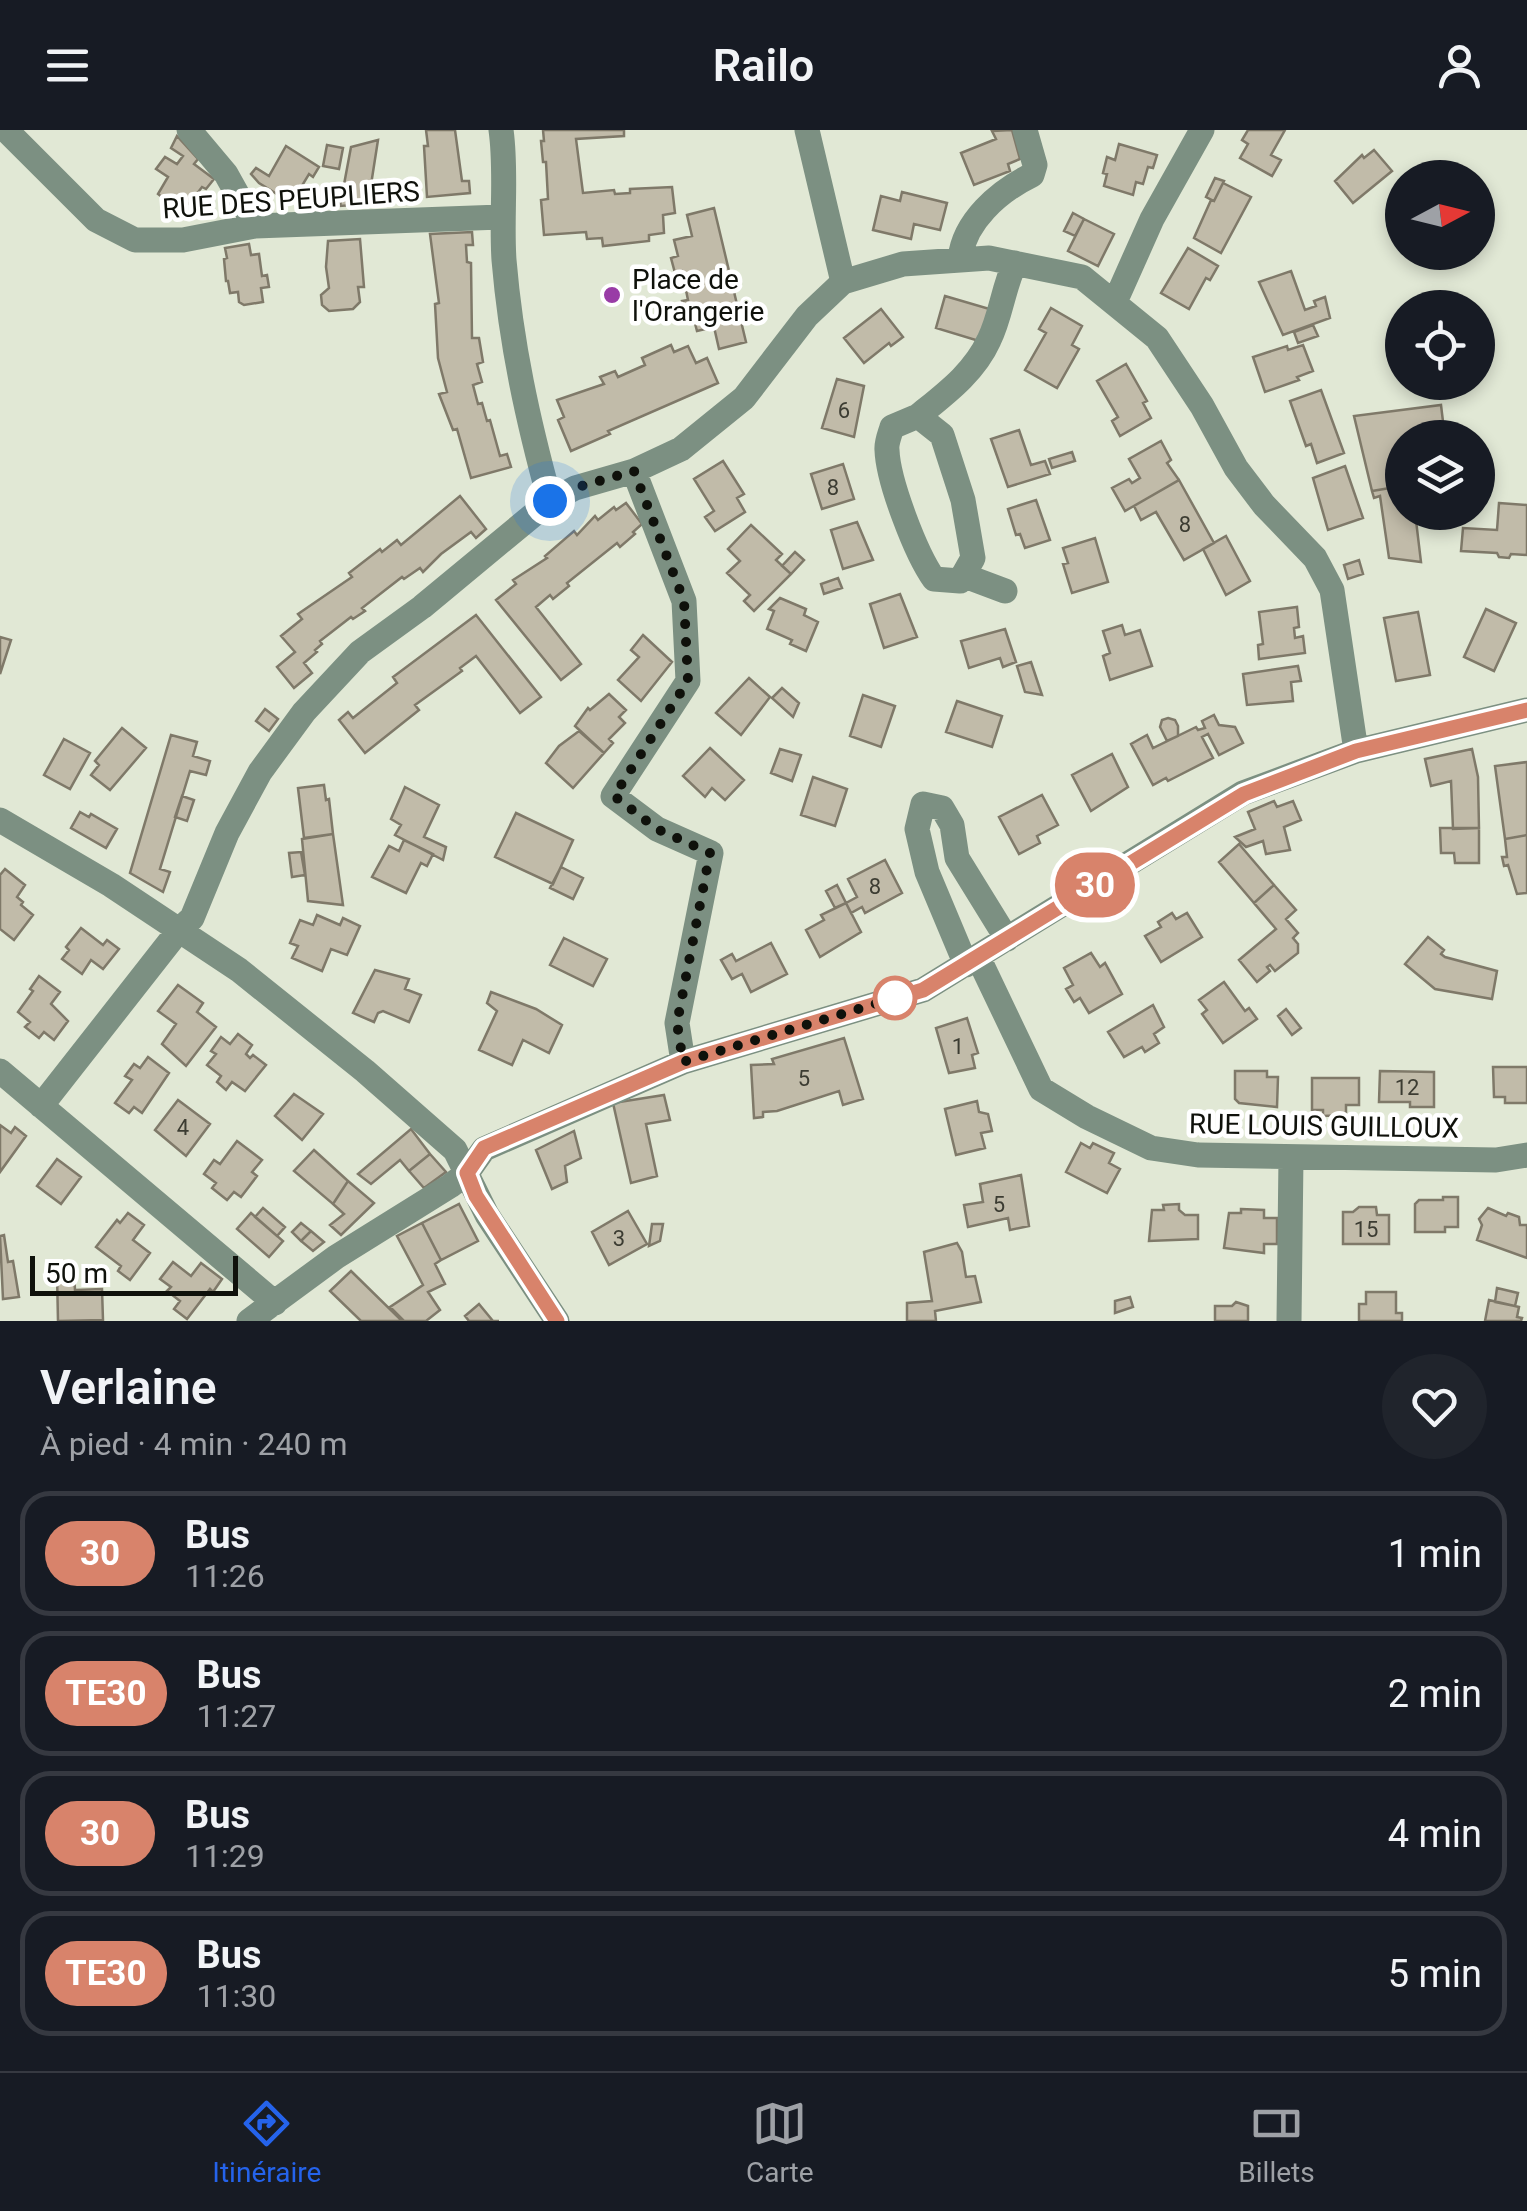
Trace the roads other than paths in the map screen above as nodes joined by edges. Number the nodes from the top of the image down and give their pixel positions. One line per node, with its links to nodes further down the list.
1 (6, 130): 8 (street, RUE DES PEUPLIERS)
2 (189, 130): 8 (street)
3 (501, 130): 7 (street)
4 (807, 130): 11 (street)
5 (1024, 130): 9 (street)
6 (1202, 130): 12 (street)
7 (501, 217): 8 (street, RUE DES PEUPLIERS); 15 (street)
8 (255, 226)
9 (960, 260): 10 (street); 11 (street)
10 (1014, 264): 12 (street); 13 (street)
11 (843, 282): 14 (street)
12 (1115, 302): 19 (street)
13 (918, 416): 16 (street); 16 (street)
14 (634, 471): 15 (street); 24 (street)
15 (550, 501): 21 (street)
16 (965, 576): 17 (street)
17 (1005, 591)
18 (1527, 710): 19 (street)
19 (1356, 751): 22 (street)
20 (0, 820): 21 (street)
21 (178, 930): 26 (street); 29 (street)
22 (1008, 940): 23 (street); 23 (street, RUE LOUIS GUILLOUX)
23 (972, 961): 24 (street); 28 (street, RUE LOUIS GUILLOUX)
24 (683, 1062): 29 (street)
25 (0, 1071): 26 (street)
26 (41, 1106): 30 (street)
27 (1527, 1156): 28 (street, RUE LOUIS GUILLOUX)
28 (1291, 1157): 32 (street)
29 (467, 1173): 30 (street); 31 (street)
30 (260, 1315)
31 (558, 1321)
32 (1288, 1321)

